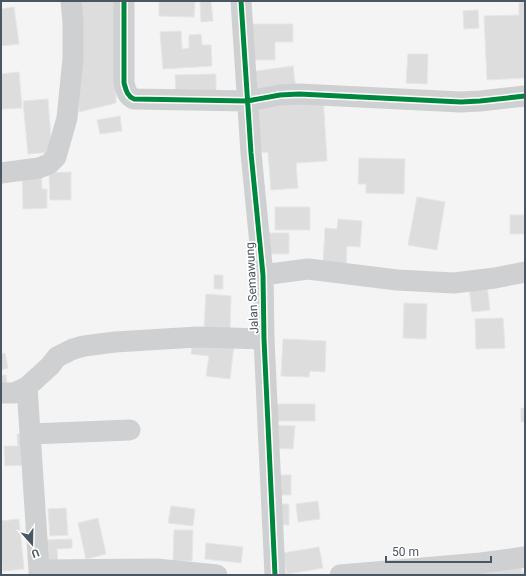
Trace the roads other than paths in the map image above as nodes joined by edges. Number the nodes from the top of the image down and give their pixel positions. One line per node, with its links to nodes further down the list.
1 (71, 1): 6 (street)
2 (124, 1): 5 (street)
3 (241, 1): 5 (street, Jalan Semawung)
4 (525, 96): 5 (street)
5 (247, 101): 8 (street, Jalan Semawung)
6 (1, 173)
7 (525, 272): 8 (street)
8 (263, 275): 9 (street, Jalan Semawung)
9 (264, 339): 10 (street); 17 (street, Jalan Semawung)
10 (28, 387): 11 (street); 13 (street)
11 (1, 393)
12 (130, 430): 13 (street)
13 (30, 434): 15 (street)
14 (525, 557): 18 (street)
15 (39, 572): 16 (street)
16 (217, 575)
17 (274, 575)
18 (340, 575)

